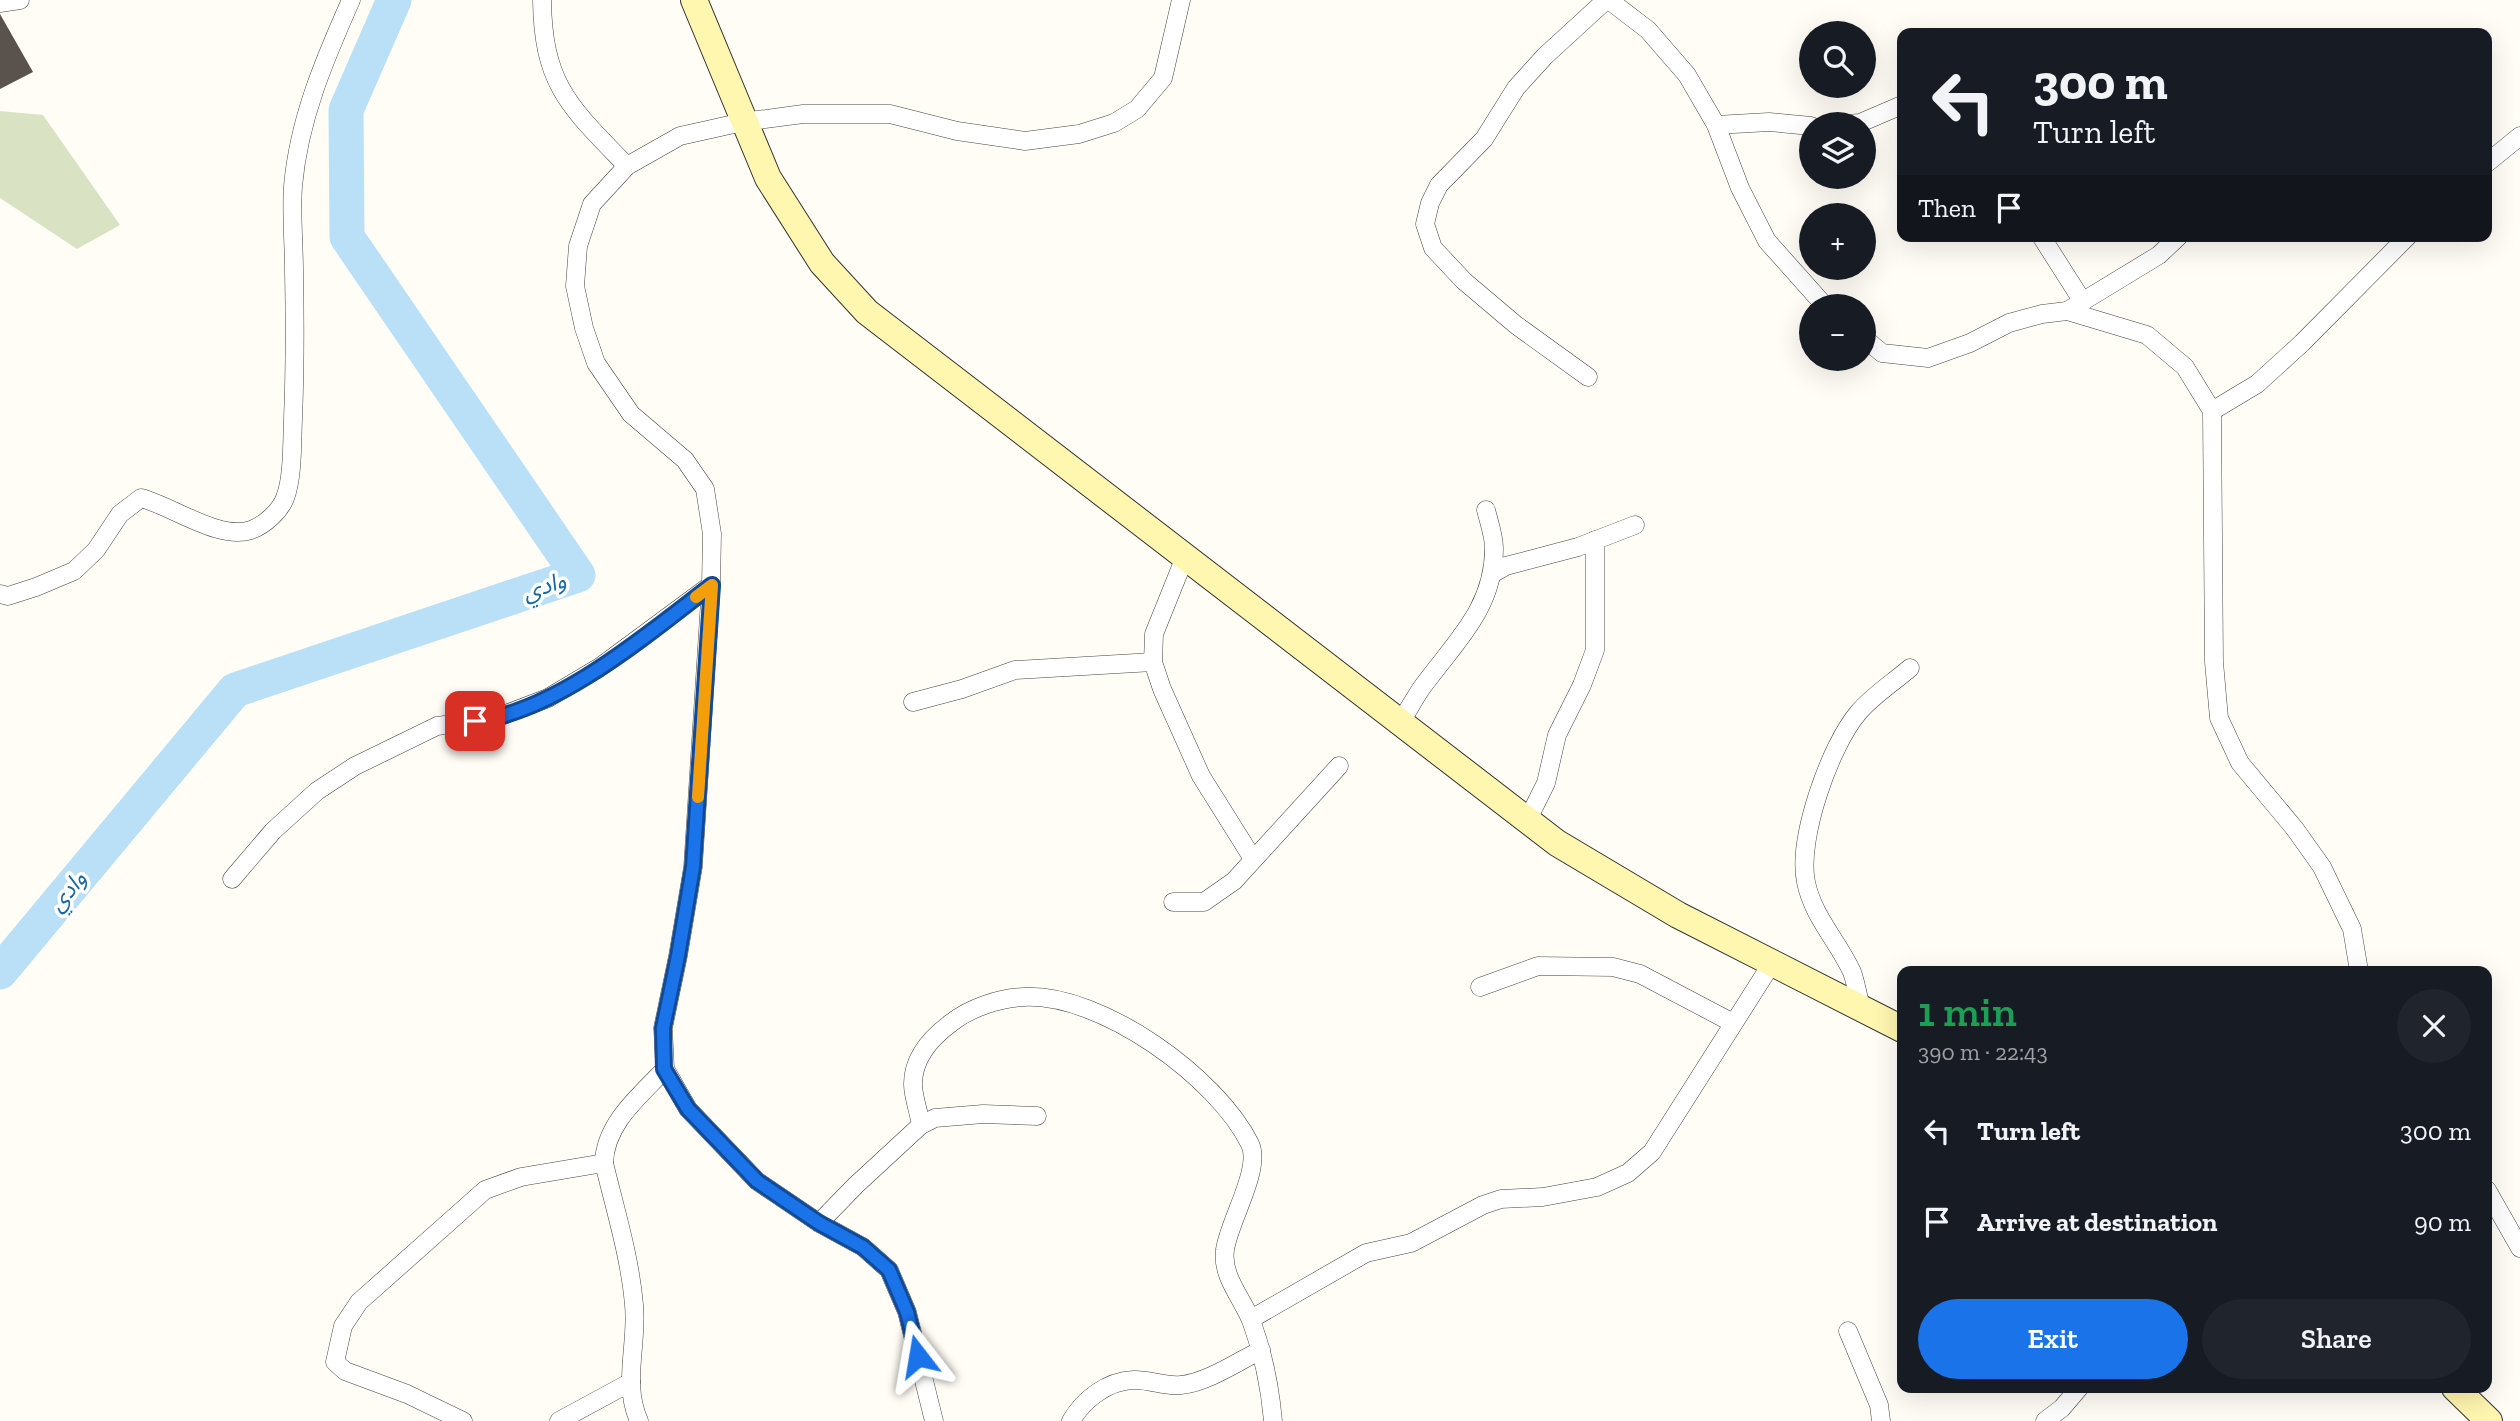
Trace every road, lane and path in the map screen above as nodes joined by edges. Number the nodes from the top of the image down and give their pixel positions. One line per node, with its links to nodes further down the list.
1 (20, 0): 7 (street)
2 (351, 0): 30 (street)
3 (542, 0): 15 (street)
4 (694, 0): 10 (main road)
5 (1181, 0): 10 (street)
6 (1608, 0): 11 (street); 22 (street)
7 (0, 3)
8 (1897, 107): 9 (street)
9 (1876, 116)
10 (743, 122): 15 (street); 27 (main road)
11 (1716, 125): 12 (street); 19 (street)
12 (1799, 125)
13 (2520, 135): 14 (street)
14 (2492, 159)
15 (627, 166): 29 (street)
16 (2044, 242): 20 (street)
17 (2173, 242): 20 (street)
18 (2402, 242): 23 (street)
19 (1814, 294)
20 (2075, 307): 21 (street); 23 (street)
21 (1876, 348)
22 (1587, 377)
23 (2212, 411): 41 (street)
24 (1486, 510): 28 (street)
25 (1635, 525): 26 (street)
26 (1595, 540): 28 (street); 36 (street)
27 (1185, 557): 31 (street); 34 (main road)
28 (1492, 574): 34 (street)
29 (712, 585): 38 (street); 46 (street)
30 (0, 594)
31 (1153, 662): 33 (street); 37 (street)
32 (1910, 668): 43 (street)
33 (913, 702)
34 (1400, 723): 36 (main road)
35 (1339, 766): 37 (street)
36 (1527, 821): 40 (main road)
37 (1253, 859): 39 (street)
38 (232, 879)
39 (1173, 902)
40 (1772, 963): 43 (main road); 44 (street)
41 (2358, 966)
42 (1480, 987): 44 (street)
43 (1861, 1008): 45 (main road)
44 (1733, 1023): 53 (street)
45 (1897, 1026)
46 (664, 1069): 49 (street); 51 (street)
47 (1037, 1116): 48 (street)
48 (921, 1125): 51 (street); 53 (street)
49 (604, 1163): 56 (street); 59 (street)
50 (2492, 1199): 52 (street)
51 (819, 1223): 62 (street)
52 (2520, 1248)
53 (1251, 1319): 55 (street)
54 (1848, 1331): 65 (street)
55 (1261, 1350): 63 (street); 64 (street)
56 (631, 1382): 60 (street); 61 (street)
57 (2075, 1393): 66 (street)
58 (2460, 1393): 67 (main road)
59 (463, 1421)
60 (559, 1421)
61 (639, 1421)
62 (934, 1421)
63 (1072, 1421)
64 (1273, 1421)
65 (1881, 1421)
66 (2045, 1421)
67 (2489, 1421)

